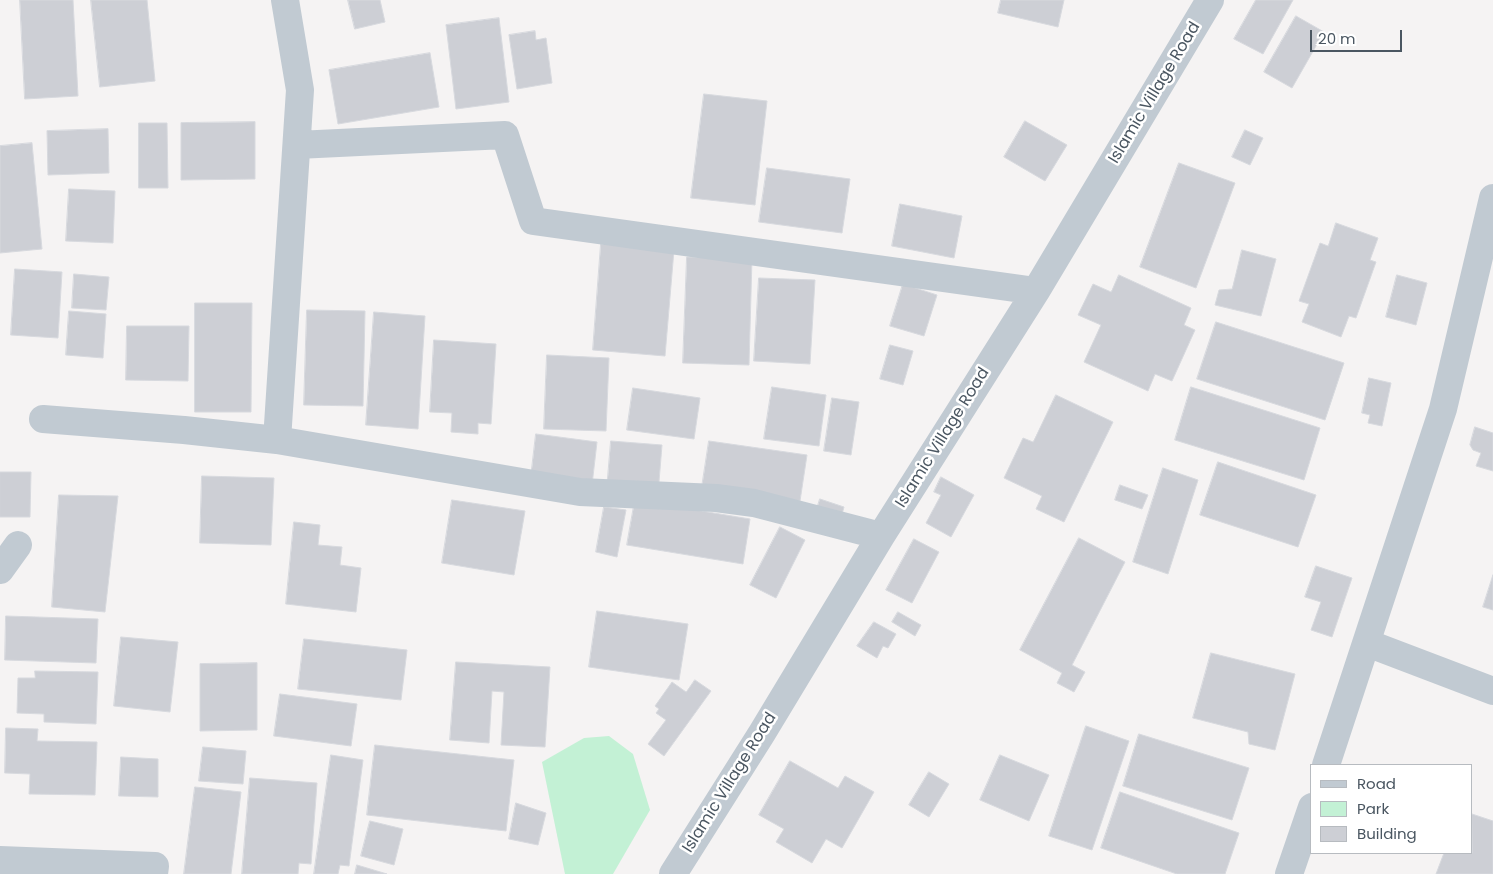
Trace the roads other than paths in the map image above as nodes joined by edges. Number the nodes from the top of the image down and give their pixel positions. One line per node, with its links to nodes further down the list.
1 (285, 0): 3 (street)
2 (1210, 0): 5 (street, Islamic Village Road)
3 (297, 145): 5 (street); 7 (street)
4 (1493, 198): 11 (street)
5 (1036, 291): 8 (street, Islamic Village Road)
6 (43, 419): 7 (street)
7 (277, 440): 8 (street)
8 (881, 536): 17 (street, Islamic Village Road)
9 (18, 545): 10 (street)
10 (0, 570)
11 (1367, 643): 12 (street); 13 (street)
12 (1493, 691)
13 (1326, 764)
14 (1310, 813): 18 (street)
15 (0, 860): 16 (street)
16 (154, 874)
17 (673, 874)
18 (1289, 874)

